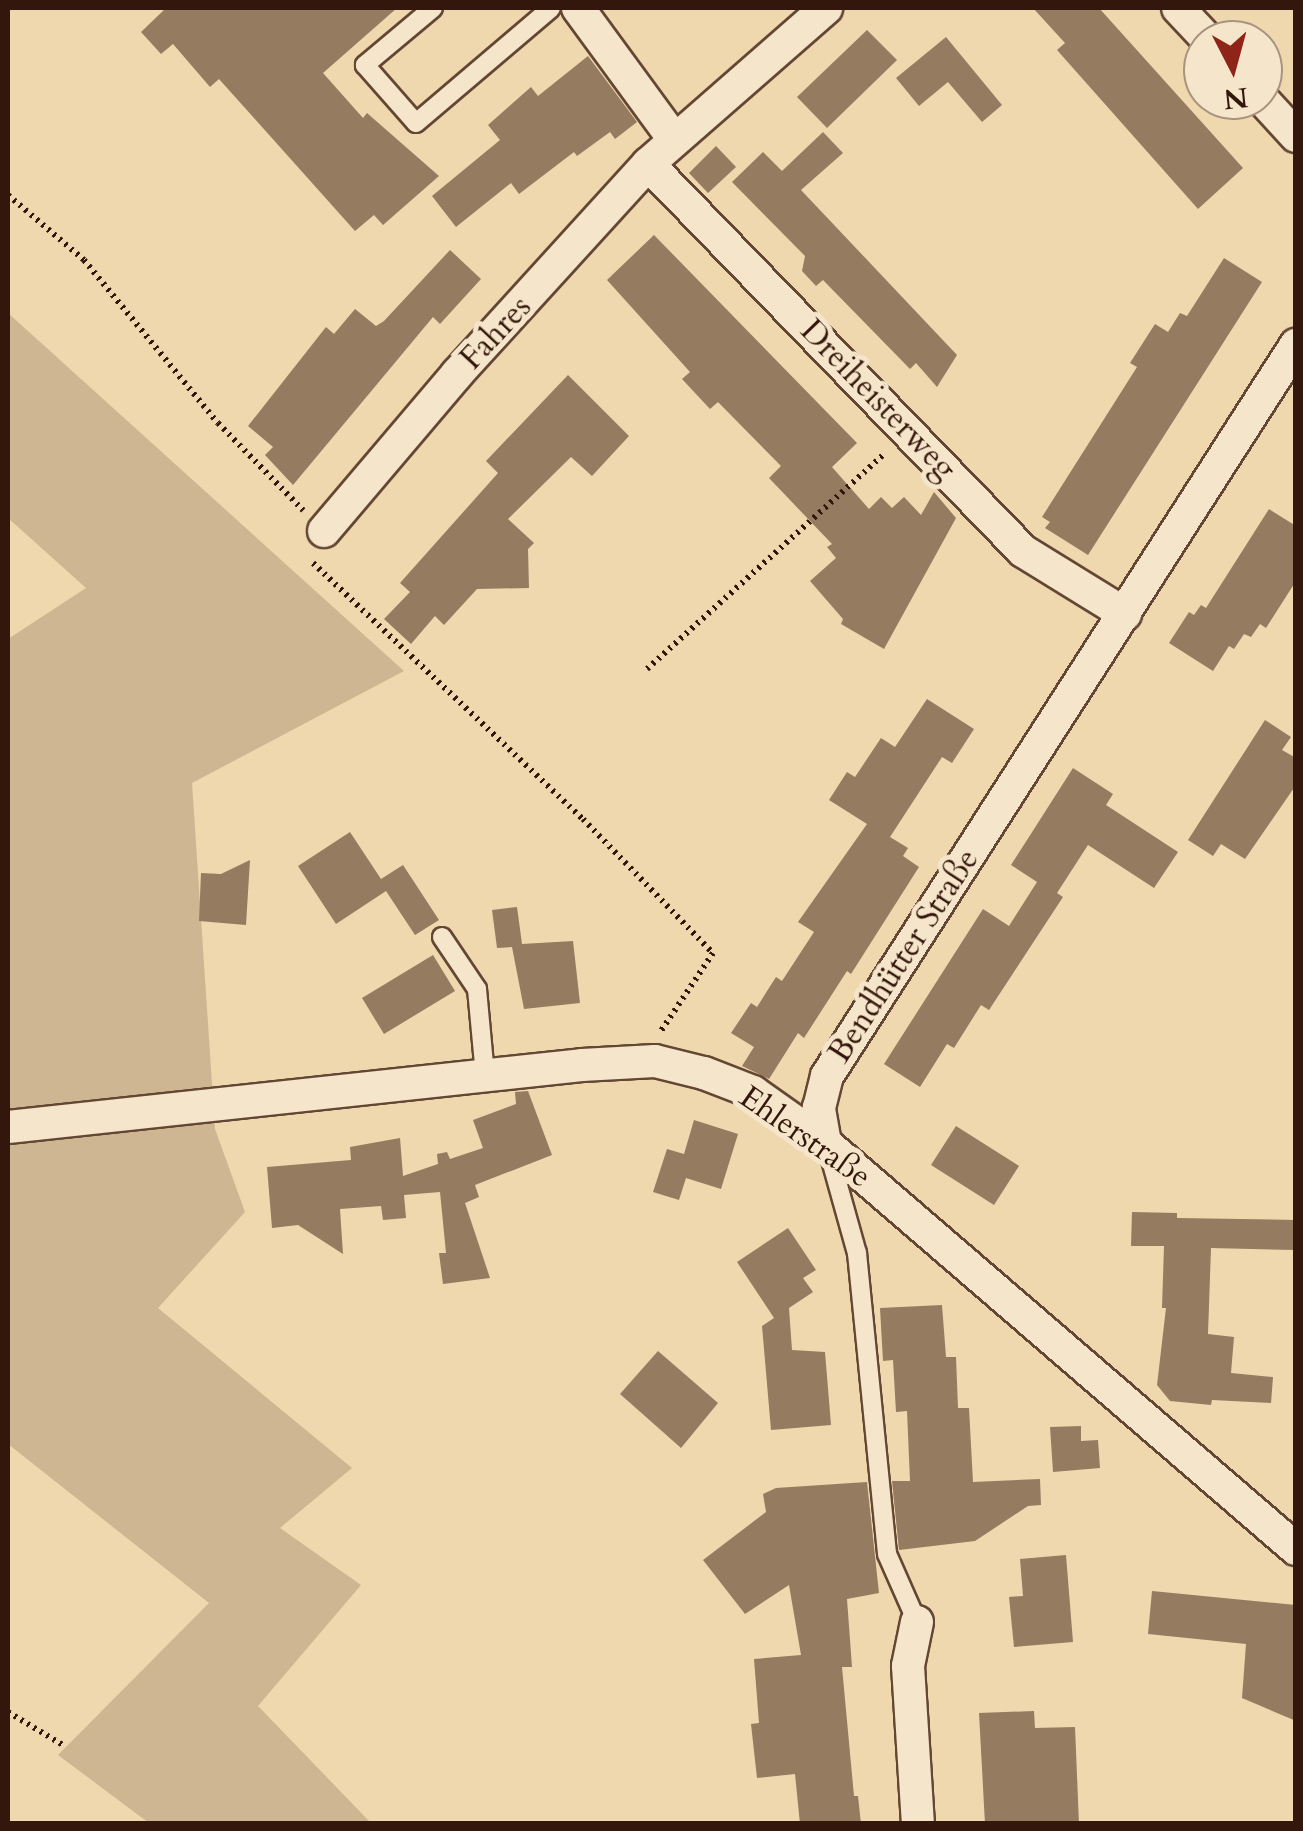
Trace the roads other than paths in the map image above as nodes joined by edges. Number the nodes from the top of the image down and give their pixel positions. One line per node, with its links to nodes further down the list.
1 (433, 8): 2 (lane)
2 (551, 8)
3 (578, 8): 5 (street)
4 (826, 8): 5 (street, Fahres)
5 (674, 140): 6 (street, Fahres)
6 (648, 164): 8 (street, Fahres); 9 (street, Dreiheisterweg)
7 (1296, 346): 9 (street, Bendhütter Straße)
8 (324, 531)
9 (1125, 614): 13 (street, Bendhütter Straße)
10 (442, 937): 11 (lane)
11 (485, 1075): 12 (street, Ehlerstraße); 13 (street, Ehlerstraße)
12 (8, 1127)
13 (825, 1143): 14 (street, Ehlerstraße); 15 (lane, Bendhütter Straße)
14 (1296, 1548)
15 (917, 1622): 16 (street, Bendhütter Straße)
16 (918, 1824)

